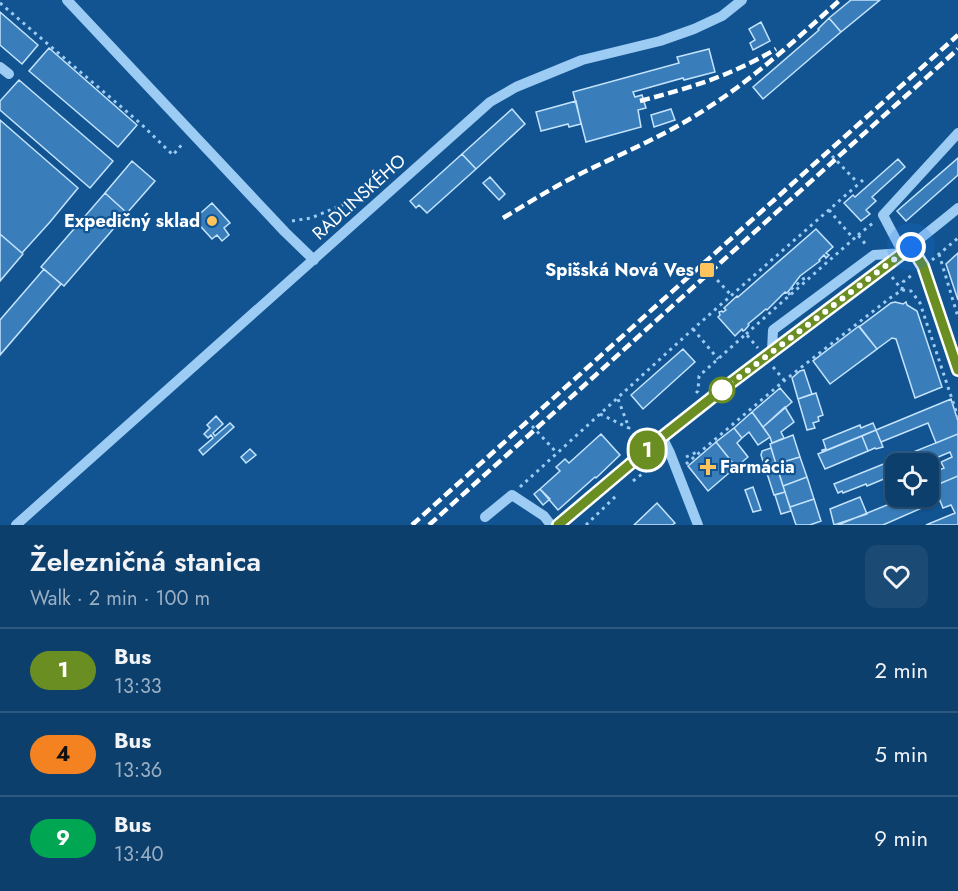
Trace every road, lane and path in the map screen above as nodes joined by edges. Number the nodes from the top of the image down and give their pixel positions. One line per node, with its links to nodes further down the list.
1 (67, 0): 4 (street, RADLINSKÉHO)
2 (742, 0): 17 (street, RADLINSKÉHO)
3 (0, 3): 4 (path)
4 (192, 133): 17 (street, RADLINSKÉHO)
5 (958, 133): 11 (street)
6 (832, 156): 8 (path)
7 (863, 180): 8 (path)
8 (859, 183): 10 (path)
9 (958, 208): 16 (street)
10 (829, 210): 14 (path); 19 (path)
11 (883, 215): 12 (path); 16 (street)
12 (858, 235): 14 (path); 15 (path)
13 (958, 238): 20 (path)
14 (853, 239): 22 (path)
15 (870, 250)
16 (907, 250): 23 (street); 23 (street); 24 (street)
17 (314, 260): 38 (street)
18 (706, 269): 19 (path)
19 (731, 295): 21 (path)
20 (958, 316)
21 (693, 329): 22 (path); 27 (path)
22 (746, 334): 23 (path)
23 (769, 354): 31 (street)
24 (958, 370)
25 (777, 371): 26 (path)
26 (785, 380): 29 (path); 33 (path)
27 (617, 398): 28 (path); 28 (path)
28 (600, 414): 32 (path)
29 (958, 417)
30 (532, 426): 32 (path)
31 (662, 437): 33 (street); 40 (street)
32 (557, 453): 36 (path)
33 (670, 453): 34 (path); 42 (street)
34 (631, 482)
35 (623, 489): 41 (path)
36 (512, 495): 37 (street); 39 (street)
37 (485, 517)
38 (16, 525)
39 (551, 525)
40 (558, 525)
41 (586, 525)
42 (698, 525)

